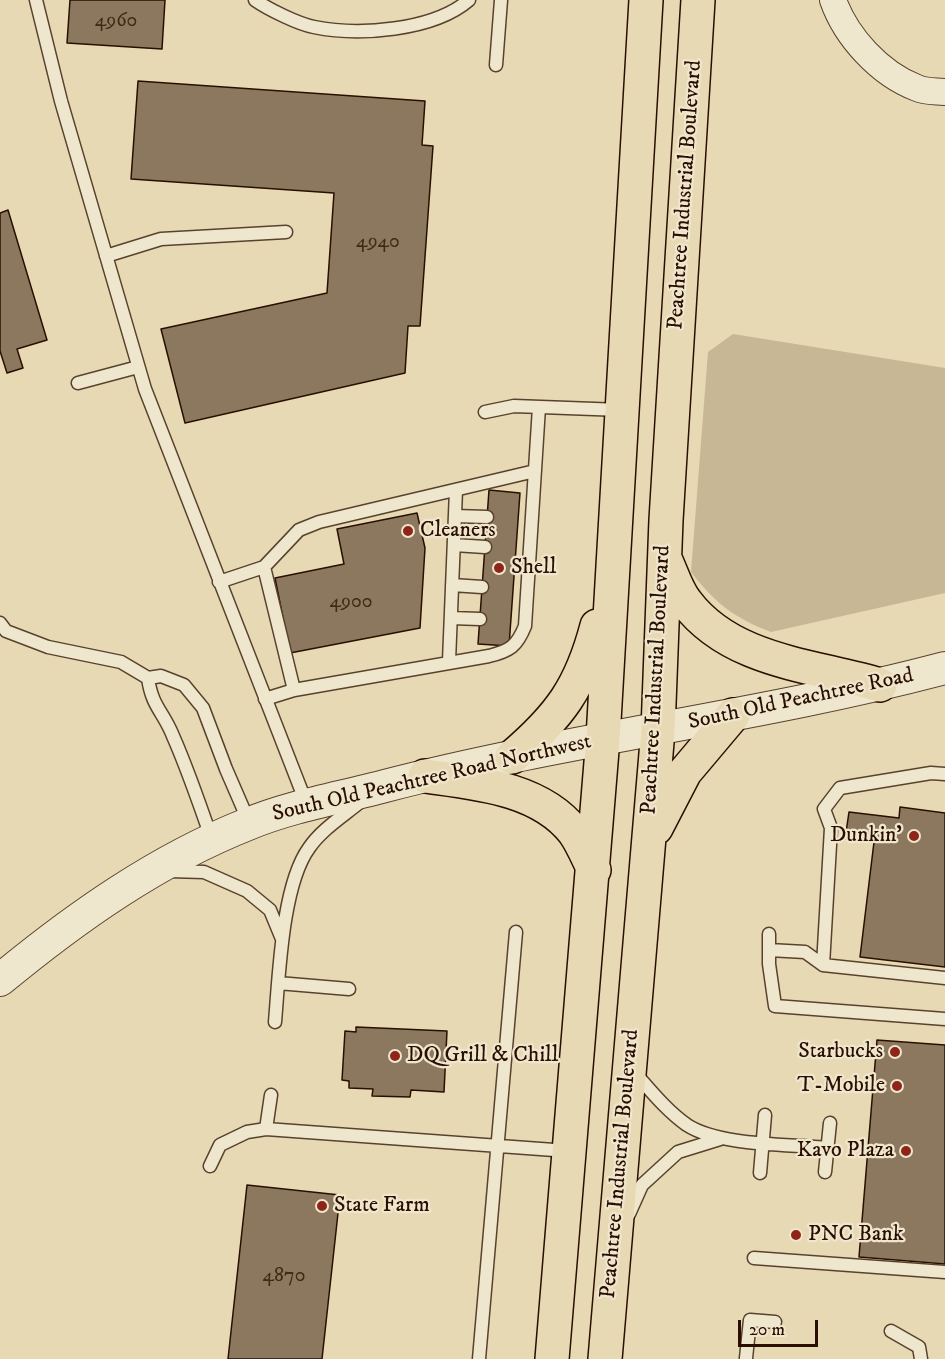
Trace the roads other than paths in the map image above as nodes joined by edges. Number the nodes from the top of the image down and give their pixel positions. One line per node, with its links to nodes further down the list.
1 (36, 0): 11 (lane)
2 (255, 0): 3 (lane)
3 (469, 0)
4 (501, 0): 8 (lane)
5 (646, 0): 15 (highway)
6 (698, 0): 27 (highway, Peachtree Industrial Boulevard)
7 (833, 0): 9 (street)
8 (496, 65)
9 (945, 92)
10 (286, 232): 11 (lane)
11 (106, 256): 12 (lane)
12 (138, 366): 13 (lane); 30 (lane)
13 (78, 383)
14 (539, 407): 15 (lane); 16 (lane); 17 (lane)
15 (623, 410): 29 (highway)
16 (485, 412)
17 (535, 471): 18 (lane); 22 (lane)
18 (456, 490): 19 (lane); 28 (lane)
19 (455, 516): 20 (lane); 23 (lane)
20 (487, 517)
21 (518, 517): 22 (lane)
22 (532, 517): 26 (lane)
23 (454, 545): 24 (lane); 31 (lane)
24 (485, 547)
25 (516, 549): 26 (lane)
26 (530, 549): 34 (lane)
27 (664, 558): 43 (highway); 47 (highway, Peachtree Industrial Boulevard)
28 (264, 567): 30 (lane); 44 (lane)
29 (613, 579): 48 (highway); 49 (highway)
30 (219, 582): 45 (lane)
31 (452, 585): 32 (lane); 35 (lane)
32 (482, 587)
33 (513, 588): 34 (lane)
34 (527, 589): 38 (lane)
35 (451, 618): 36 (lane); 40 (lane)
36 (480, 619)
37 (511, 620): 38 (lane)
38 (525, 620): 40 (lane)
39 (0, 624): 42 (lane)
40 (449, 661): 44 (lane)
41 (945, 668): 43 (street, South Old Peachtree Road)
42 (148, 678): 54 (lane); 55 (lane)
43 (880, 686): 46 (street, South Old Peachtree Road)
44 (294, 690): 45 (lane)
45 (265, 699): 53 (lane)
46 (733, 715): 47 (street, South Old Peachtree Road); 56 (highway)
47 (658, 730): 48 (street, South Old Peachtree Road Northwest); 56 (highway, Peachtree Industrial Boulevard)
48 (603, 738): 49 (street, South Old Peachtree Road Northwest); 57 (highway)
49 (512, 757): 51 (street, South Old Peachtree Road Northwest)
50 (945, 774): 63 (lane)
51 (425, 776): 52 (street, South Old Peachtree Road Northwest); 57 (highway)
52 (374, 789): 53 (street, South Old Peachtree Road Northwest); 61 (lane)
53 (307, 806): 54 (street, South Old Peachtree Road Northwest)
54 (250, 823): 55 (street, South Old Peachtree Road Northwest)
55 (212, 840): 58 (street, South Old Peachtree Road Northwest)
56 (647, 861): 70 (highway, Peachtree Industrial Boulevard)
57 (594, 870): 79 (highway)
58 (155, 871): 61 (lane); 65 (street, South Old Peachtree Road Northwest)
59 (516, 932): 77 (lane)
60 (769, 934): 62 (lane)
61 (282, 939): 66 (lane)
62 (770, 950): 63 (lane); 68 (lane)
63 (823, 965): 64 (lane)
64 (945, 978)
65 (0, 980)
66 (278, 983): 67 (lane); 69 (lane)
67 (349, 989)
68 (945, 1019)
69 (276, 1022)
70 (629, 1067): 75 (lane); 83 (highway, Peachtree Industrial Boulevard)
71 (271, 1095): 74 (lane)
72 (765, 1115): 76 (lane)
73 (830, 1123): 78 (lane)
74 (266, 1129): 77 (lane); 80 (lane)
75 (720, 1139): 76 (lane); 83 (lane)
76 (763, 1142): 78 (lane); 82 (lane)
77 (498, 1147): 79 (lane); 88 (lane)
78 (828, 1148): 81 (lane)
79 (569, 1151): 89 (highway)
80 (210, 1166)
81 (825, 1172)
82 (760, 1173)
83 (614, 1247): 90 (highway, Peachtree Industrial Boulevard)
84 (754, 1258): 85 (lane)
85 (945, 1272)
86 (775, 1322): 91 (lane)
87 (891, 1331): 92 (lane)
88 (479, 1359)
89 (552, 1359)
90 (605, 1359)
91 (746, 1359)
92 (921, 1359)

